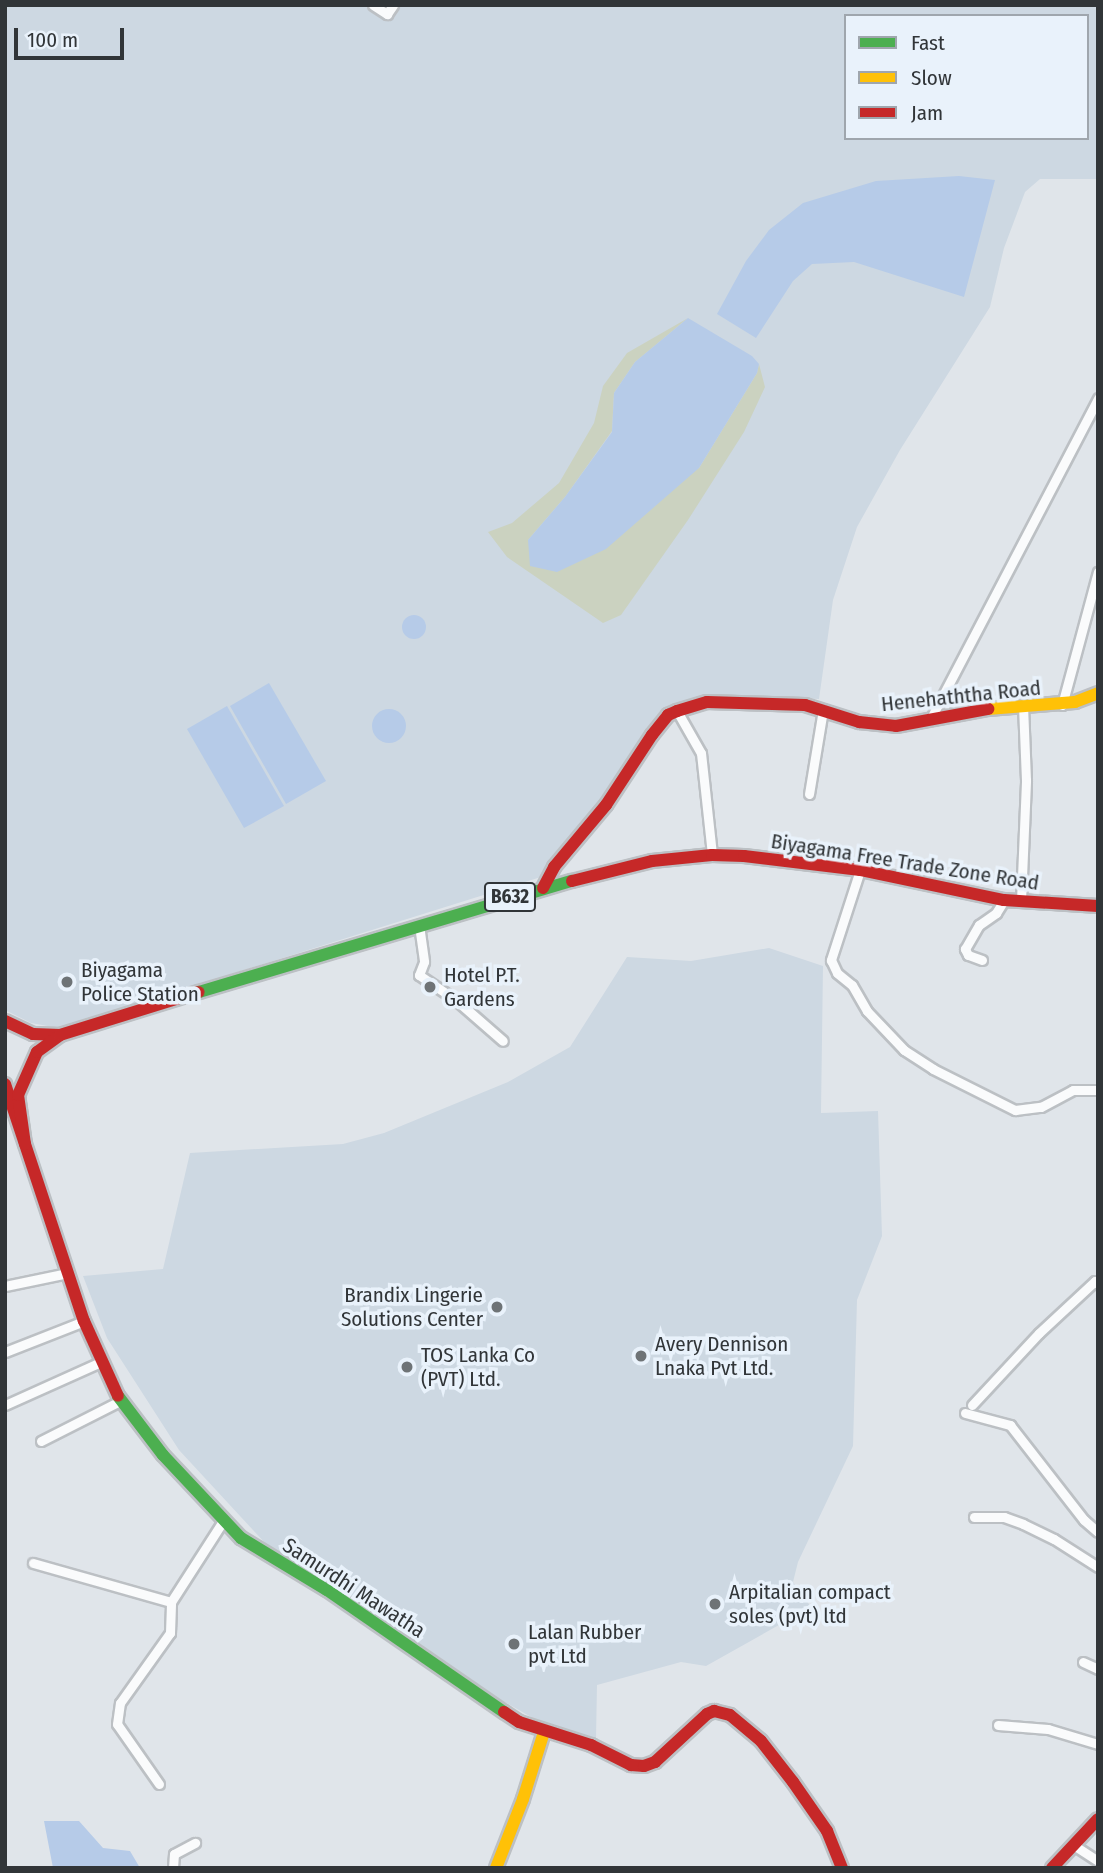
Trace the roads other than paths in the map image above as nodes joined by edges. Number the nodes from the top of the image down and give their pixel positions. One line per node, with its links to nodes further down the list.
1 (373, 5): 2 (street)
2 (393, 5)
3 (1098, 398): 10 (street)
4 (1098, 572): 7 (street)
5 (1098, 693): 7 (main road, Henehaththa Road)
6 (1023, 705): 7 (main road, Henehaththa Road); 10 (main road, Henehaththa Road); 16 (street)
7 (1062, 705)
8 (823, 709): 9 (main road, Henehaththa Road); 10 (main road, Henehaththa Road); 11 (street)
9 (677, 710): 12 (street); 14 (main road)
10 (931, 719)
11 (808, 794)
12 (712, 855): 13 (main road, Biyagama Free Trade Zone Road / B632); 14 (main road, Biyagama Free Trade Zone Road / B632)
13 (860, 870): 15 (main road, Biyagama Free Trade Zone Road / B632); 24 (street)
14 (543, 888): 18 (main road, Biyagama Free Trade Zone Road / B632)
15 (1004, 900): 16 (main road, Biyagama Free Trade Zone Road / B632); 19 (street)
16 (1021, 901): 17 (main road, Biyagama Free Trade Zone Road / B632)
17 (1098, 906)
18 (419, 925): 21 (main road, Biyagama Free Trade Zone Road / B632); 22 (street)
19 (982, 960)
20 (5, 1021): 21 (main road, Biyagama Free Trade Zone Road / B632)
21 (60, 1035): 25 (main road, Biyagama Free Trade Zone Road / B632)
22 (503, 1041)
23 (5, 1084): 25 (main road, Samurdhi Mawatha)
24 (1098, 1090)
25 (25, 1144): 26 (main road, Samurdhi Mawatha)
26 (68, 1273): 28 (street); 29 (main road, Samurdhi Mawatha)
27 (1098, 1283): 34 (street)
28 (5, 1286)
29 (84, 1321): 30 (street); 31 (main road, Samurdhi Mawatha)
30 (5, 1352)
31 (103, 1361): 32 (main road, Samurdhi Mawatha); 33 (street)
32 (120, 1401): 36 (street); 38 (main road, Samurdhi Mawatha)
33 (5, 1405)
34 (972, 1405)
35 (965, 1413): 39 (street)
36 (41, 1441)
37 (974, 1517): 41 (street)
38 (223, 1521): 42 (street); 46 (main road, Samurdhi Mawatha)
39 (1098, 1532)
40 (33, 1563): 42 (street)
41 (1098, 1567)
42 (171, 1602): 48 (street)
43 (1083, 1662): 44 (street)
44 (1098, 1670)
45 (998, 1725): 47 (street)
46 (544, 1731): 54 (main road); 55 (main road, Samurdhi Mawatha)
47 (1098, 1744)
48 (159, 1784)
49 (1098, 1819): 51 (main road)
50 (195, 1843): 53 (street)
51 (1074, 1846): 52 (street); 56 (main road)
52 (1098, 1861)
53 (173, 1868)
54 (496, 1868)
55 (842, 1868)
56 (1052, 1868)

